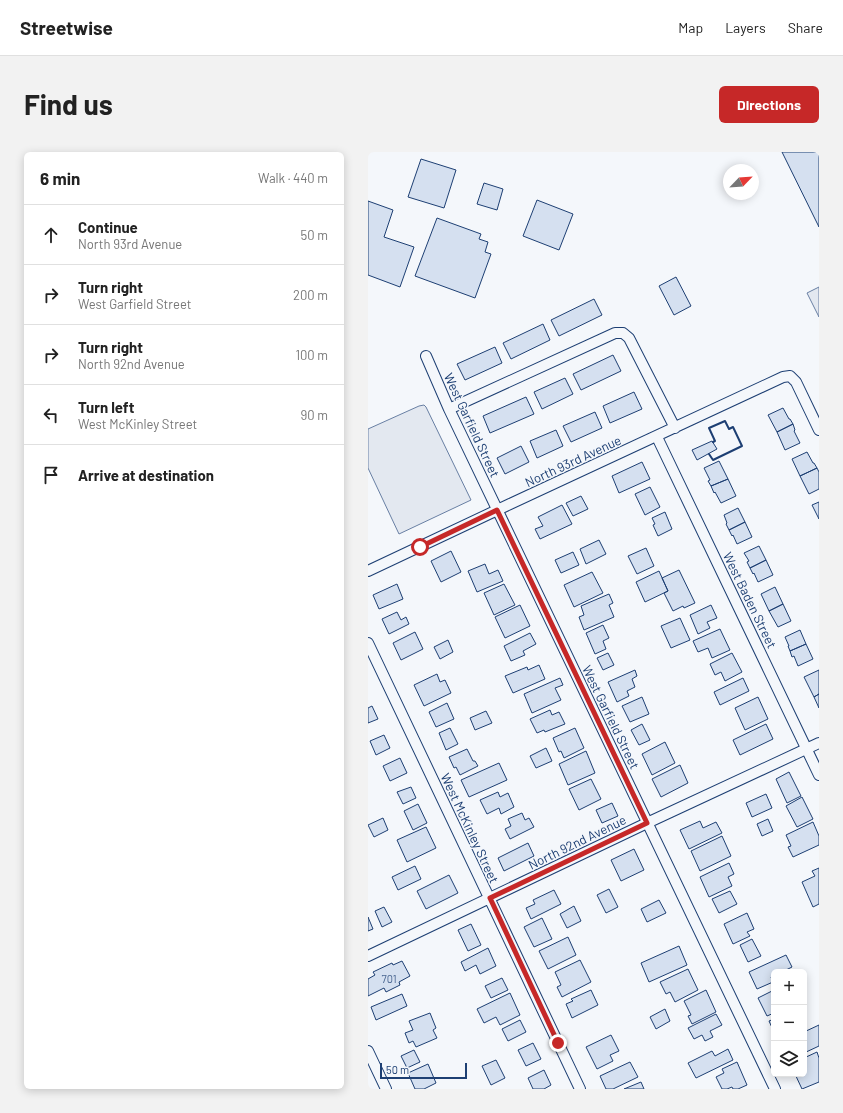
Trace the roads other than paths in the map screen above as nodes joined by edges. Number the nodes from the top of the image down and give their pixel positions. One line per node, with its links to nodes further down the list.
1 (426, 356): 2 (street, West Garfield Street)
2 (449, 409): 3 (street); 6 (street, West Garfield Street)
3 (675, 428): 4 (street, North 93rd Avenue); 5 (street, North 93rd Avenue)
4 (819, 430)
5 (657, 437): 6 (street, North 93rd Avenue); 10 (street, West Baden Street)
6 (497, 510): 7 (street, North 93rd Avenue); 12 (street, West Garfield Street)
7 (368, 571)
8 (368, 643): 13 (street, West McKinley Street)
9 (819, 743): 10 (street, North 92nd Avenue)
10 (806, 749): 11 (street, West Baden Street); 12 (street, North 92nd Avenue)
11 (819, 775)
12 (647, 823): 13 (street, North 92nd Avenue); 18 (street, West Garfield Street)
13 (490, 898): 14 (street, North 92nd Avenue); 17 (street, West McKinley Street)
14 (368, 956)
15 (368, 1051): 16 (street)
16 (386, 1089)
17 (580, 1089)
18 (775, 1089)

